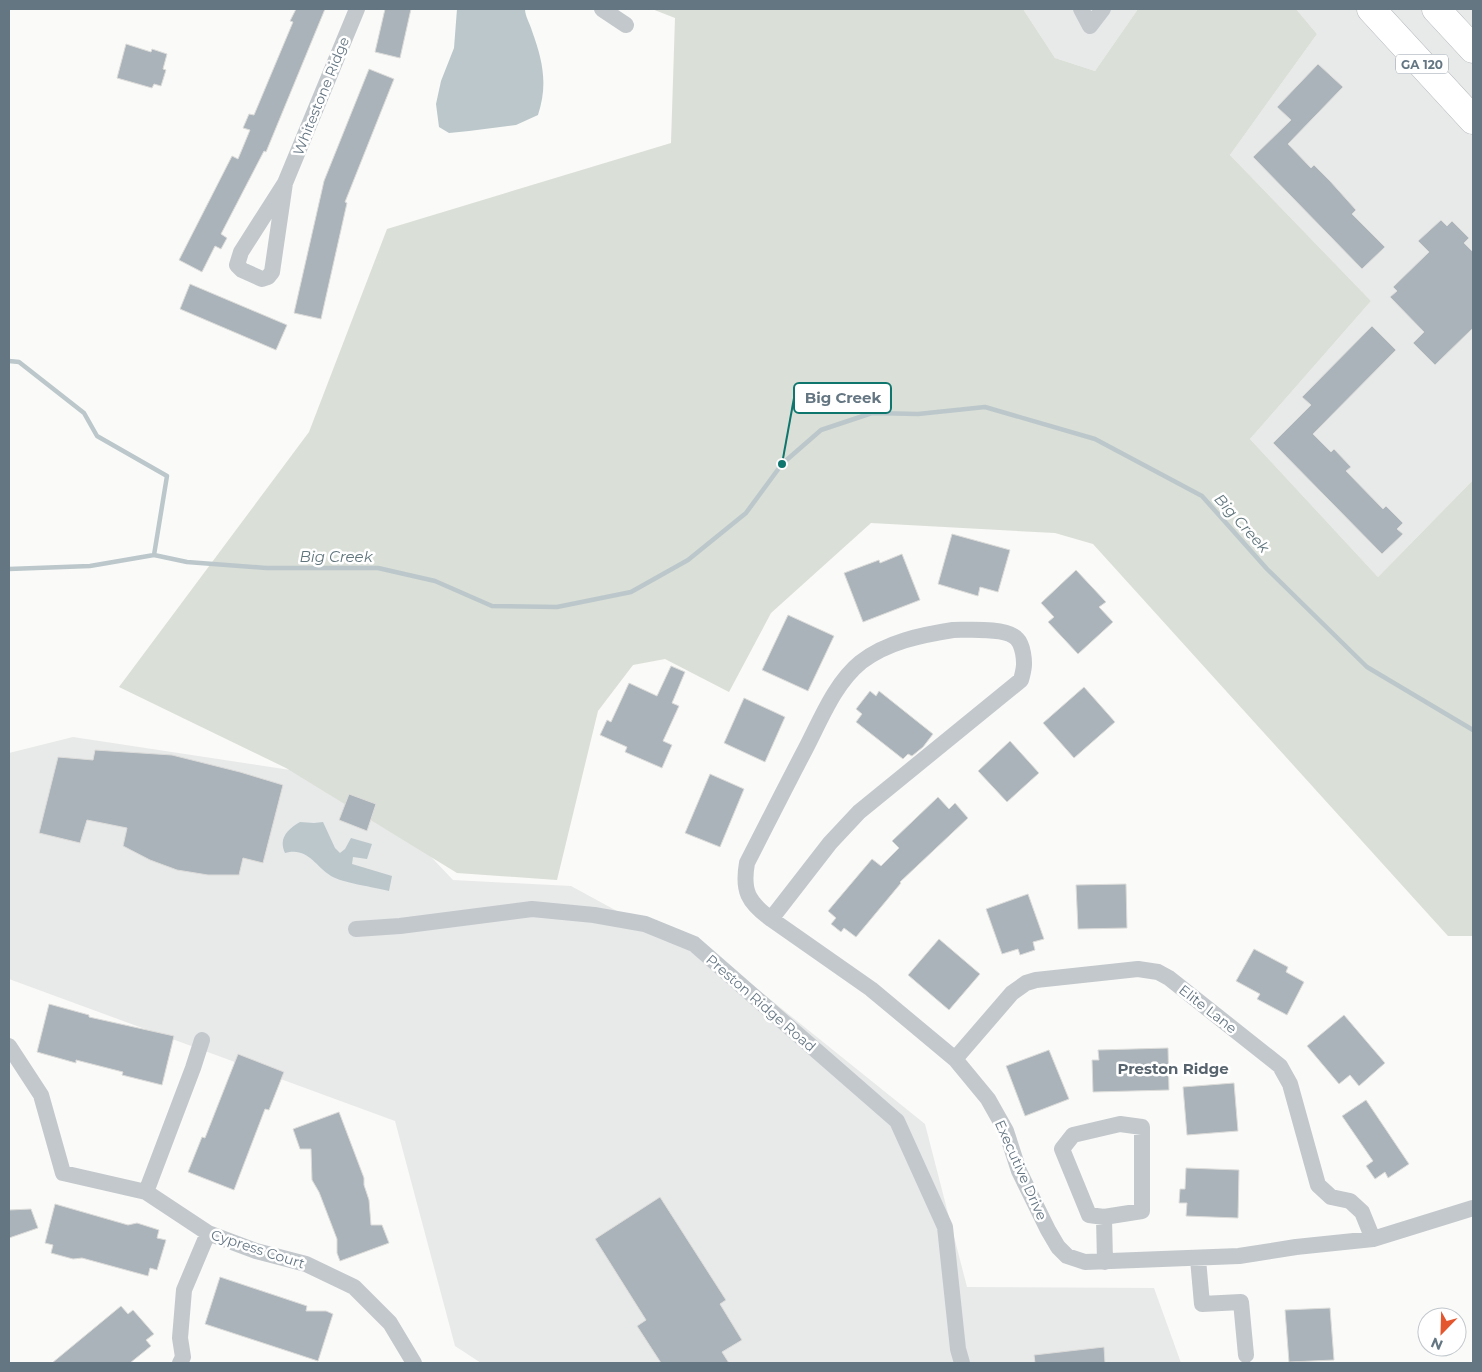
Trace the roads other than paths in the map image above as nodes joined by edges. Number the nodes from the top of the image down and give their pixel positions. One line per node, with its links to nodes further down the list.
1 (357, 9): 10 (street, Whitestone Ridge)
2 (602, 9): 7 (street)
3 (1081, 9): 4 (street)
4 (1103, 9)
5 (1371, 9): 9 (highway, GA 120)
6 (1436, 9): 8 (highway)
7 (626, 25)
8 (1473, 49)
9 (1473, 120)
10 (285, 183): 10 (street, Whitestone Ridge)
11 (771, 919): 11 (street, Executive Drive); 15 (street, Executive Drive)
12 (356, 928): 26 (street, Preston Ridge Road)
13 (202, 1040): 16 (street)
14 (9, 1046): 16 (street, Cypress Court)
15 (955, 1059): 20 (street, Elite Lane); 22 (street, Executive Drive)
16 (146, 1192): 19 (street, Cypress Court)
17 (1473, 1208): 20 (street, Executive Drive)
18 (1104, 1217): 18 (street); 22 (street)
19 (208, 1233): 24 (street); 25 (street, Cypress Court)
20 (1373, 1239): 21 (street, Executive Drive)
21 (1198, 1259): 22 (street, Executive Drive); 23 (street)
22 (1105, 1262)
23 (1246, 1355)
24 (180, 1363)
25 (414, 1363)
26 (962, 1363)

